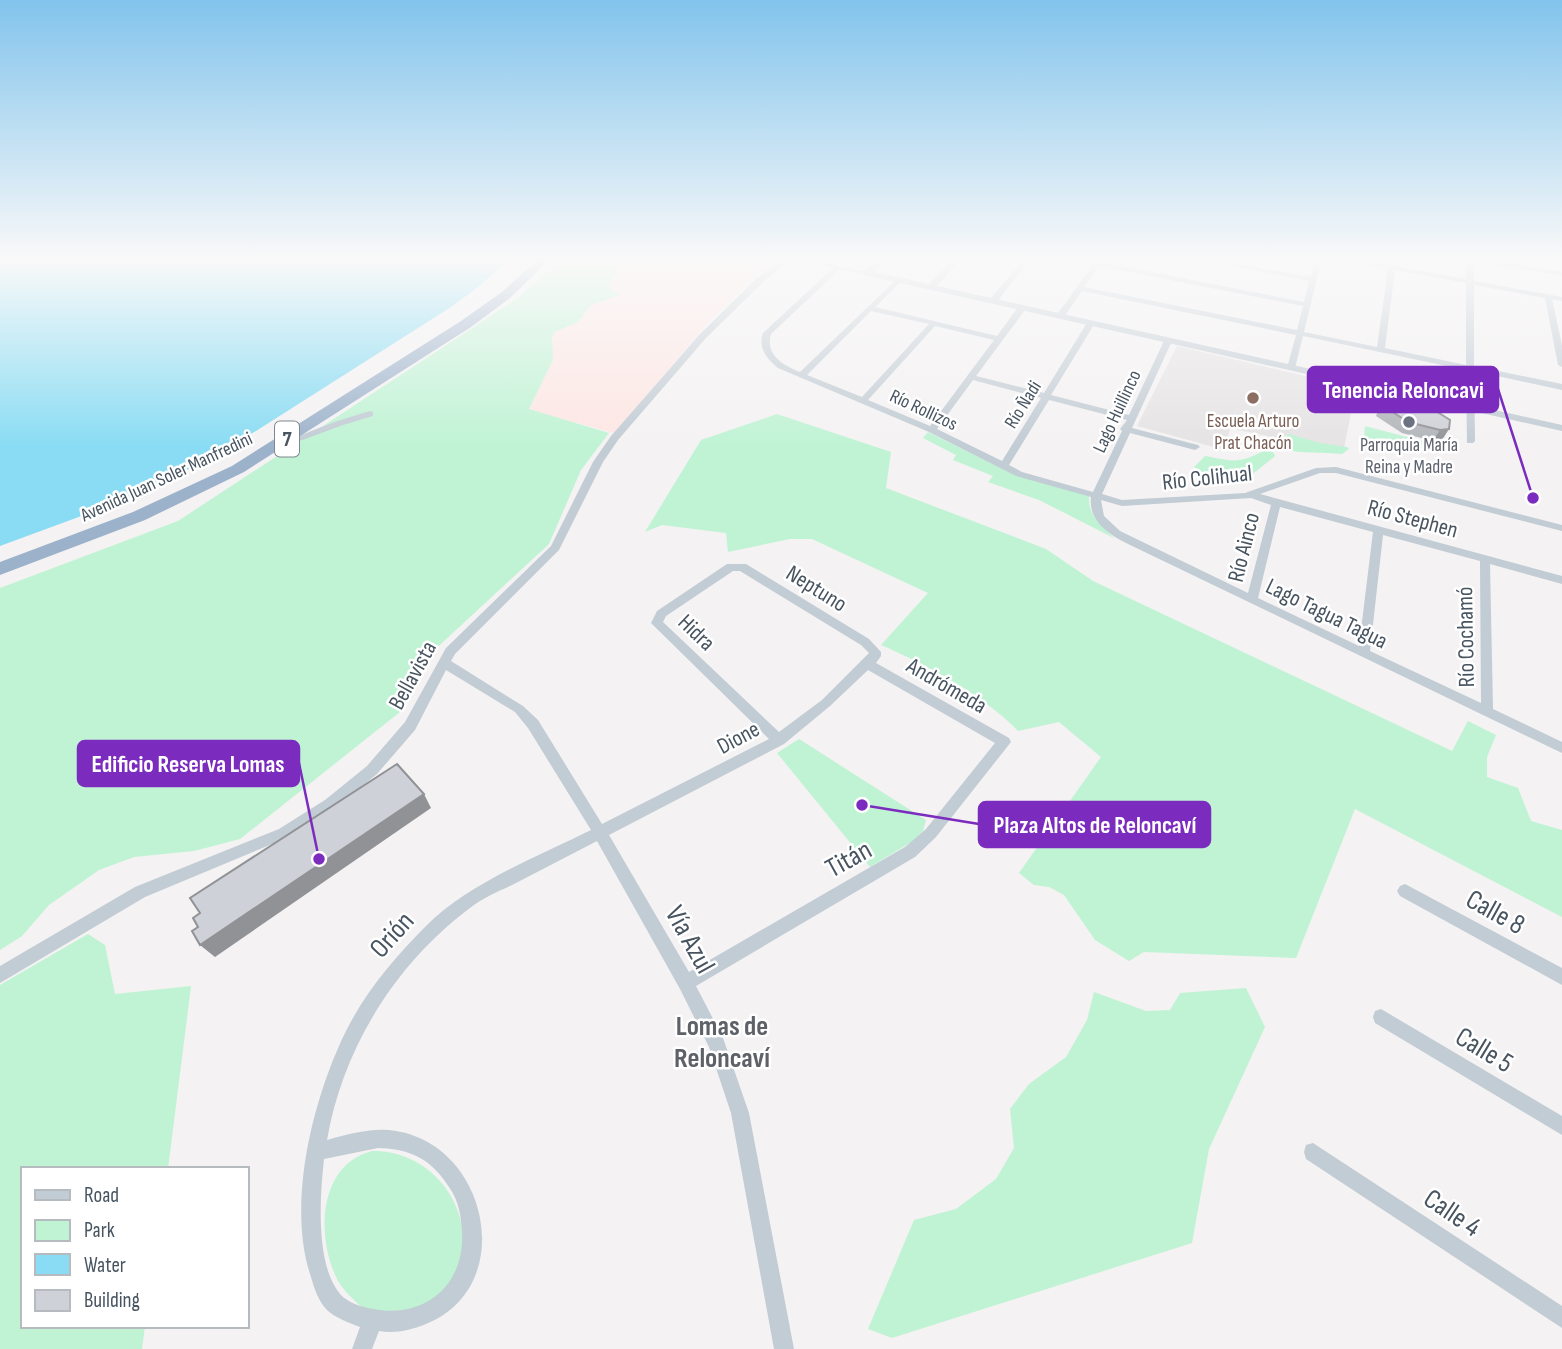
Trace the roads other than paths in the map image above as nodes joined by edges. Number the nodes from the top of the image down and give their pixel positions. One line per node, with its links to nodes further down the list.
1 (454, 321): 45 (highway, Avenida Juan Soler Manfredini / 7)
2 (469, 321): 30 (highway, Avenida Juan Soler Manfredini / 7)
3 (720, 321): 53 (street, Bellavista)
4 (780, 321): 23 (street, Río Rollizos)
5 (857, 321): 23 (street)
6 (925, 321): 14 (street)
7 (1012, 321): 17 (street)
8 (1082, 321): 15 (street)
9 (1241, 321): 16 (street)
10 (1303, 321): 16 (street)
11 (1385, 321): 19 (street)
12 (1470, 321): 22 (street)
13 (1553, 321): 20 (street)
14 (934, 323): 17 (street); 27 (street)
15 (1091, 323): 18 (street); 26 (street, Río Ñadi)
16 (1300, 333): 19 (street); 21 (street)
17 (999, 339): 24 (street)
18 (1168, 341): 21 (street); 31 (street, Lago Huillinco)
19 (1381, 350): 22 (street)
20 (1562, 365)
21 (1291, 368): 28 (street)
22 (1470, 368): 25 (street); 28 (street)
23 (802, 376): 27 (street, Río Rollizos)
24 (971, 377): 26 (street); 35 (street)
25 (1562, 387)
26 (1048, 396): 31 (street); 39 (street, Río Ñadi)
27 (863, 401): 35 (street, Río Rollizos)
28 (1470, 408): 33 (street); 36 (street)
29 (370, 414): 32 (street)
30 (321, 416): 32 (street); 37 (highway, Avenida Juan Soler Manfredini / 7)
31 (1131, 418): 34 (street, Lago Huillinco)
32 (338, 425): 37 (street)
33 (1562, 428)
34 (1125, 429): 38 (street); 41 (street, Lago Huillinco)
35 (932, 430): 39 (street, Río Rollizos)
36 (1470, 441)
37 (275, 447): 48 (highway, Avenida Juan Soler Manfredini / 7)
38 (1195, 447)
39 (1003, 467): 41 (street, Río Rollizos)
40 (1253, 495): 41 (street, Río Colihual); 42 (street, Río Stephen); 43 (street, Río Colihual)
41 (1096, 496): 50 (street, Lago Tagua Tagua)
42 (1276, 503): 44 (street, Río Stephen); 50 (street, Río Ainco)
43 (1562, 528)
44 (1378, 530): 46 (street, Río Stephen); 51 (street)
45 (0, 558)
46 (1485, 559): 49 (street, Río Stephen); 54 (street, Río Cochamó)
47 (734, 566): 52 (street, Neptuno); 55 (street, Hidra)
48 (0, 569)
49 (1562, 580)
50 (1252, 600): 51 (street, Lago Tagua Tagua)
51 (1364, 653): 54 (street, Lago Tagua Tagua)
52 (872, 658): 55 (street, Dione); 56 (street, Andrómeda)
53 (443, 662): 58 (street, Vía Azul); 60 (street, Bellavista)
54 (1487, 713): 57 (street, Lago Tagua Tagua)
55 (779, 740): 58 (street, Dione)
56 (1004, 742): 62 (street, Titán)
57 (1562, 748)
58 (599, 831): 62 (street, Vía Azul); 65 (street, Orión)
59 (1405, 891): 61 (street, Calle 8)
60 (0, 975)
61 (1562, 977)
62 (686, 983): 69 (street, Vía Azul)
63 (1381, 1017): 64 (street, Calle 5)
64 (1562, 1126)
65 (316, 1152): 68 (street, Orión); 68 (street, Orión)
66 (1313, 1152): 67 (street, Calle 4)
67 (1562, 1318)
68 (365, 1340)
69 (784, 1349)

